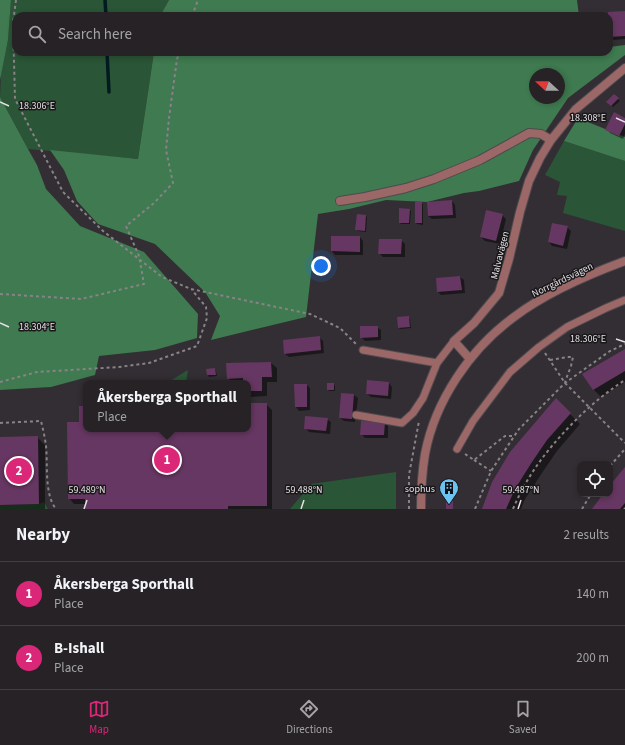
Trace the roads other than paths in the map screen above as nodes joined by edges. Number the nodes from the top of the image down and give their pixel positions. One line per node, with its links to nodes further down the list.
1 (625, 68): 2 (street, Malvavägen)
2 (551, 140): 3 (street); 6 (street, Malvavägen)
3 (340, 201)
4 (625, 261): 8 (street, Norrgårdsvägen)
5 (625, 300): 11 (lane)
6 (454, 341): 8 (street); 9 (lane)
7 (363, 350): 9 (lane)
8 (470, 359): 12 (street, Norrgårdsvägen)
9 (436, 363): 10 (lane)
10 (356, 415)
11 (457, 449)
12 (421, 509)

